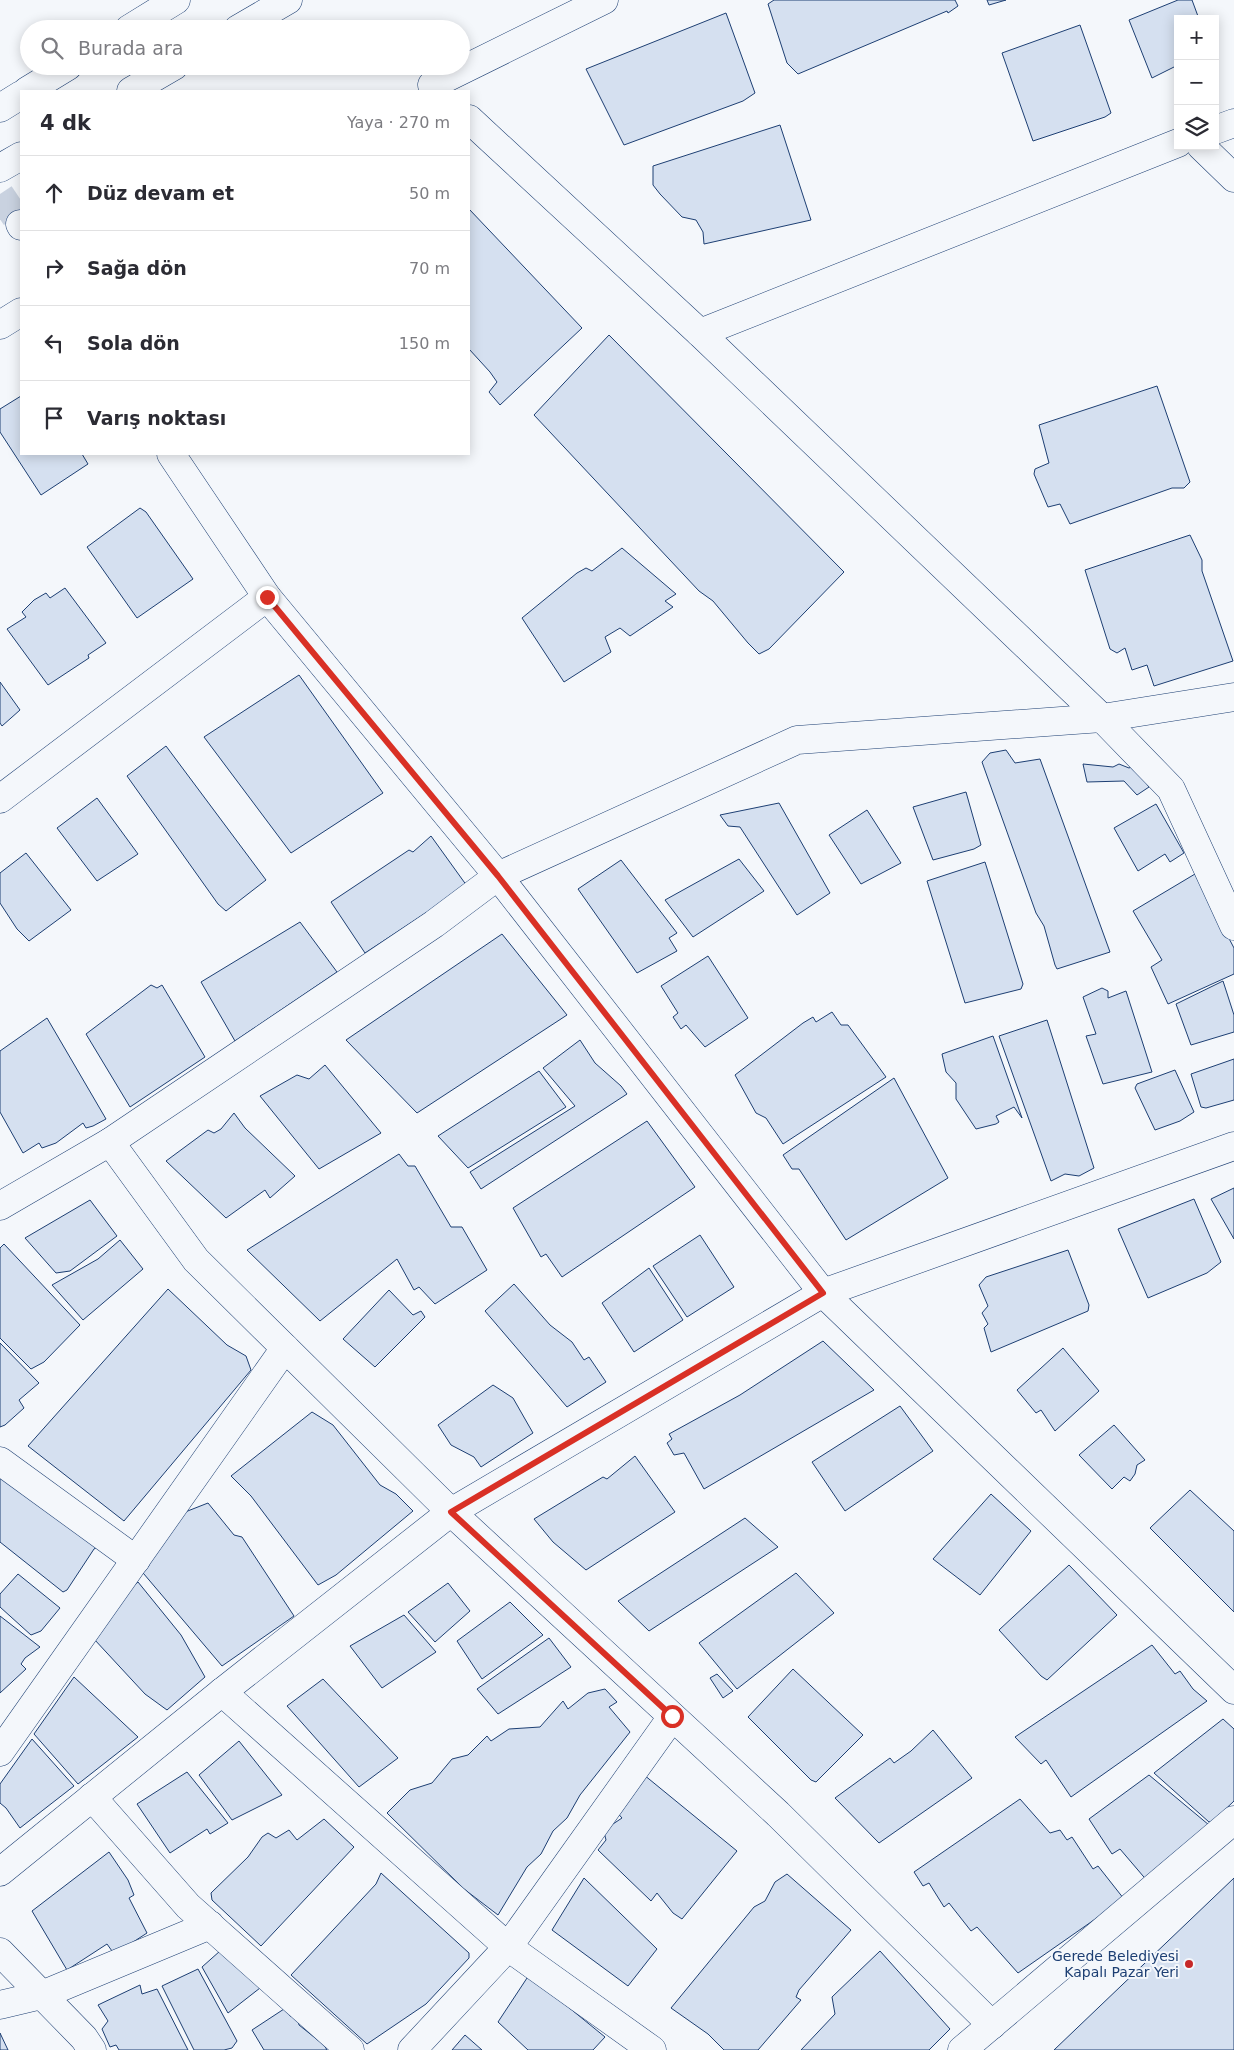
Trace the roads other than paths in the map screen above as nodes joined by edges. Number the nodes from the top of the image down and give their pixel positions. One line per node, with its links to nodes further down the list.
1 (176, 0): 4 (main road)
2 (288, 0): 5 (main road)
3 (604, 0): 6 (main road)
4 (144, 20)
5 (254, 20)
6 (470, 69)
7 (53, 75): 11 (main road)
8 (159, 75): 12 (main road)
9 (458, 75): 10 (main road)
10 (431, 89)
11 (29, 90)
12 (133, 90)
13 (20, 96): 14 (main road)
14 (0, 108)
15 (470, 120): 25 (main road)
16 (1234, 123): 17 (main road)
17 (1219, 129)
18 (1174, 145): 25 (main road)
19 (1205, 150): 22 (main road)
20 (20, 157): 21 (main road)
21 (0, 168)
22 (1234, 178)
23 (20, 313): 24 (main road)
24 (0, 325)
25 (700, 333): 29 (main road)
26 (172, 455): 27 (main road)
27 (267, 597): 30 (main road); 31 (main road)
28 (1234, 697): 29 (main road)
29 (1102, 718): 31 (main road); 32 (main road)
30 (0, 800)
31 (498, 876): 33 (main road); 36 (main road)
32 (1234, 926)
33 (110, 1142): 35 (main road); 37 (main road)
34 (1234, 1146): 36 (main road)
35 (0, 1206)
36 (823, 1293): 39 (main road); 41 (main road)
37 (285, 1348): 39 (main road); 40 (main road)
38 (0, 1461): 40 (main road)
39 (451, 1512): 42 (main road); 43 (main road)
40 (136, 1560): 44 (main road)
41 (1234, 1690)
42 (222, 1692): 45 (main road); 49 (main road)
43 (672, 1716): 49 (main road); 53 (main road)
44 (0, 1752)
45 (92, 1798): 47 (main road); 48 (main road)
46 (1234, 1820): 53 (main road)
47 (0, 1872)
48 (210, 1925): 51 (main road); 55 (main road)
49 (508, 1947): 56 (main road); 57 (main road)
50 (0, 1952): 51 (main road)
51 (42, 1995): 52 (main road); 54 (main road)
52 (0, 2005)
53 (992, 2025): 58 (main road)
54 (92, 2050)
55 (350, 2050)
56 (412, 2050)
57 (652, 2050)
58 (962, 2050)

